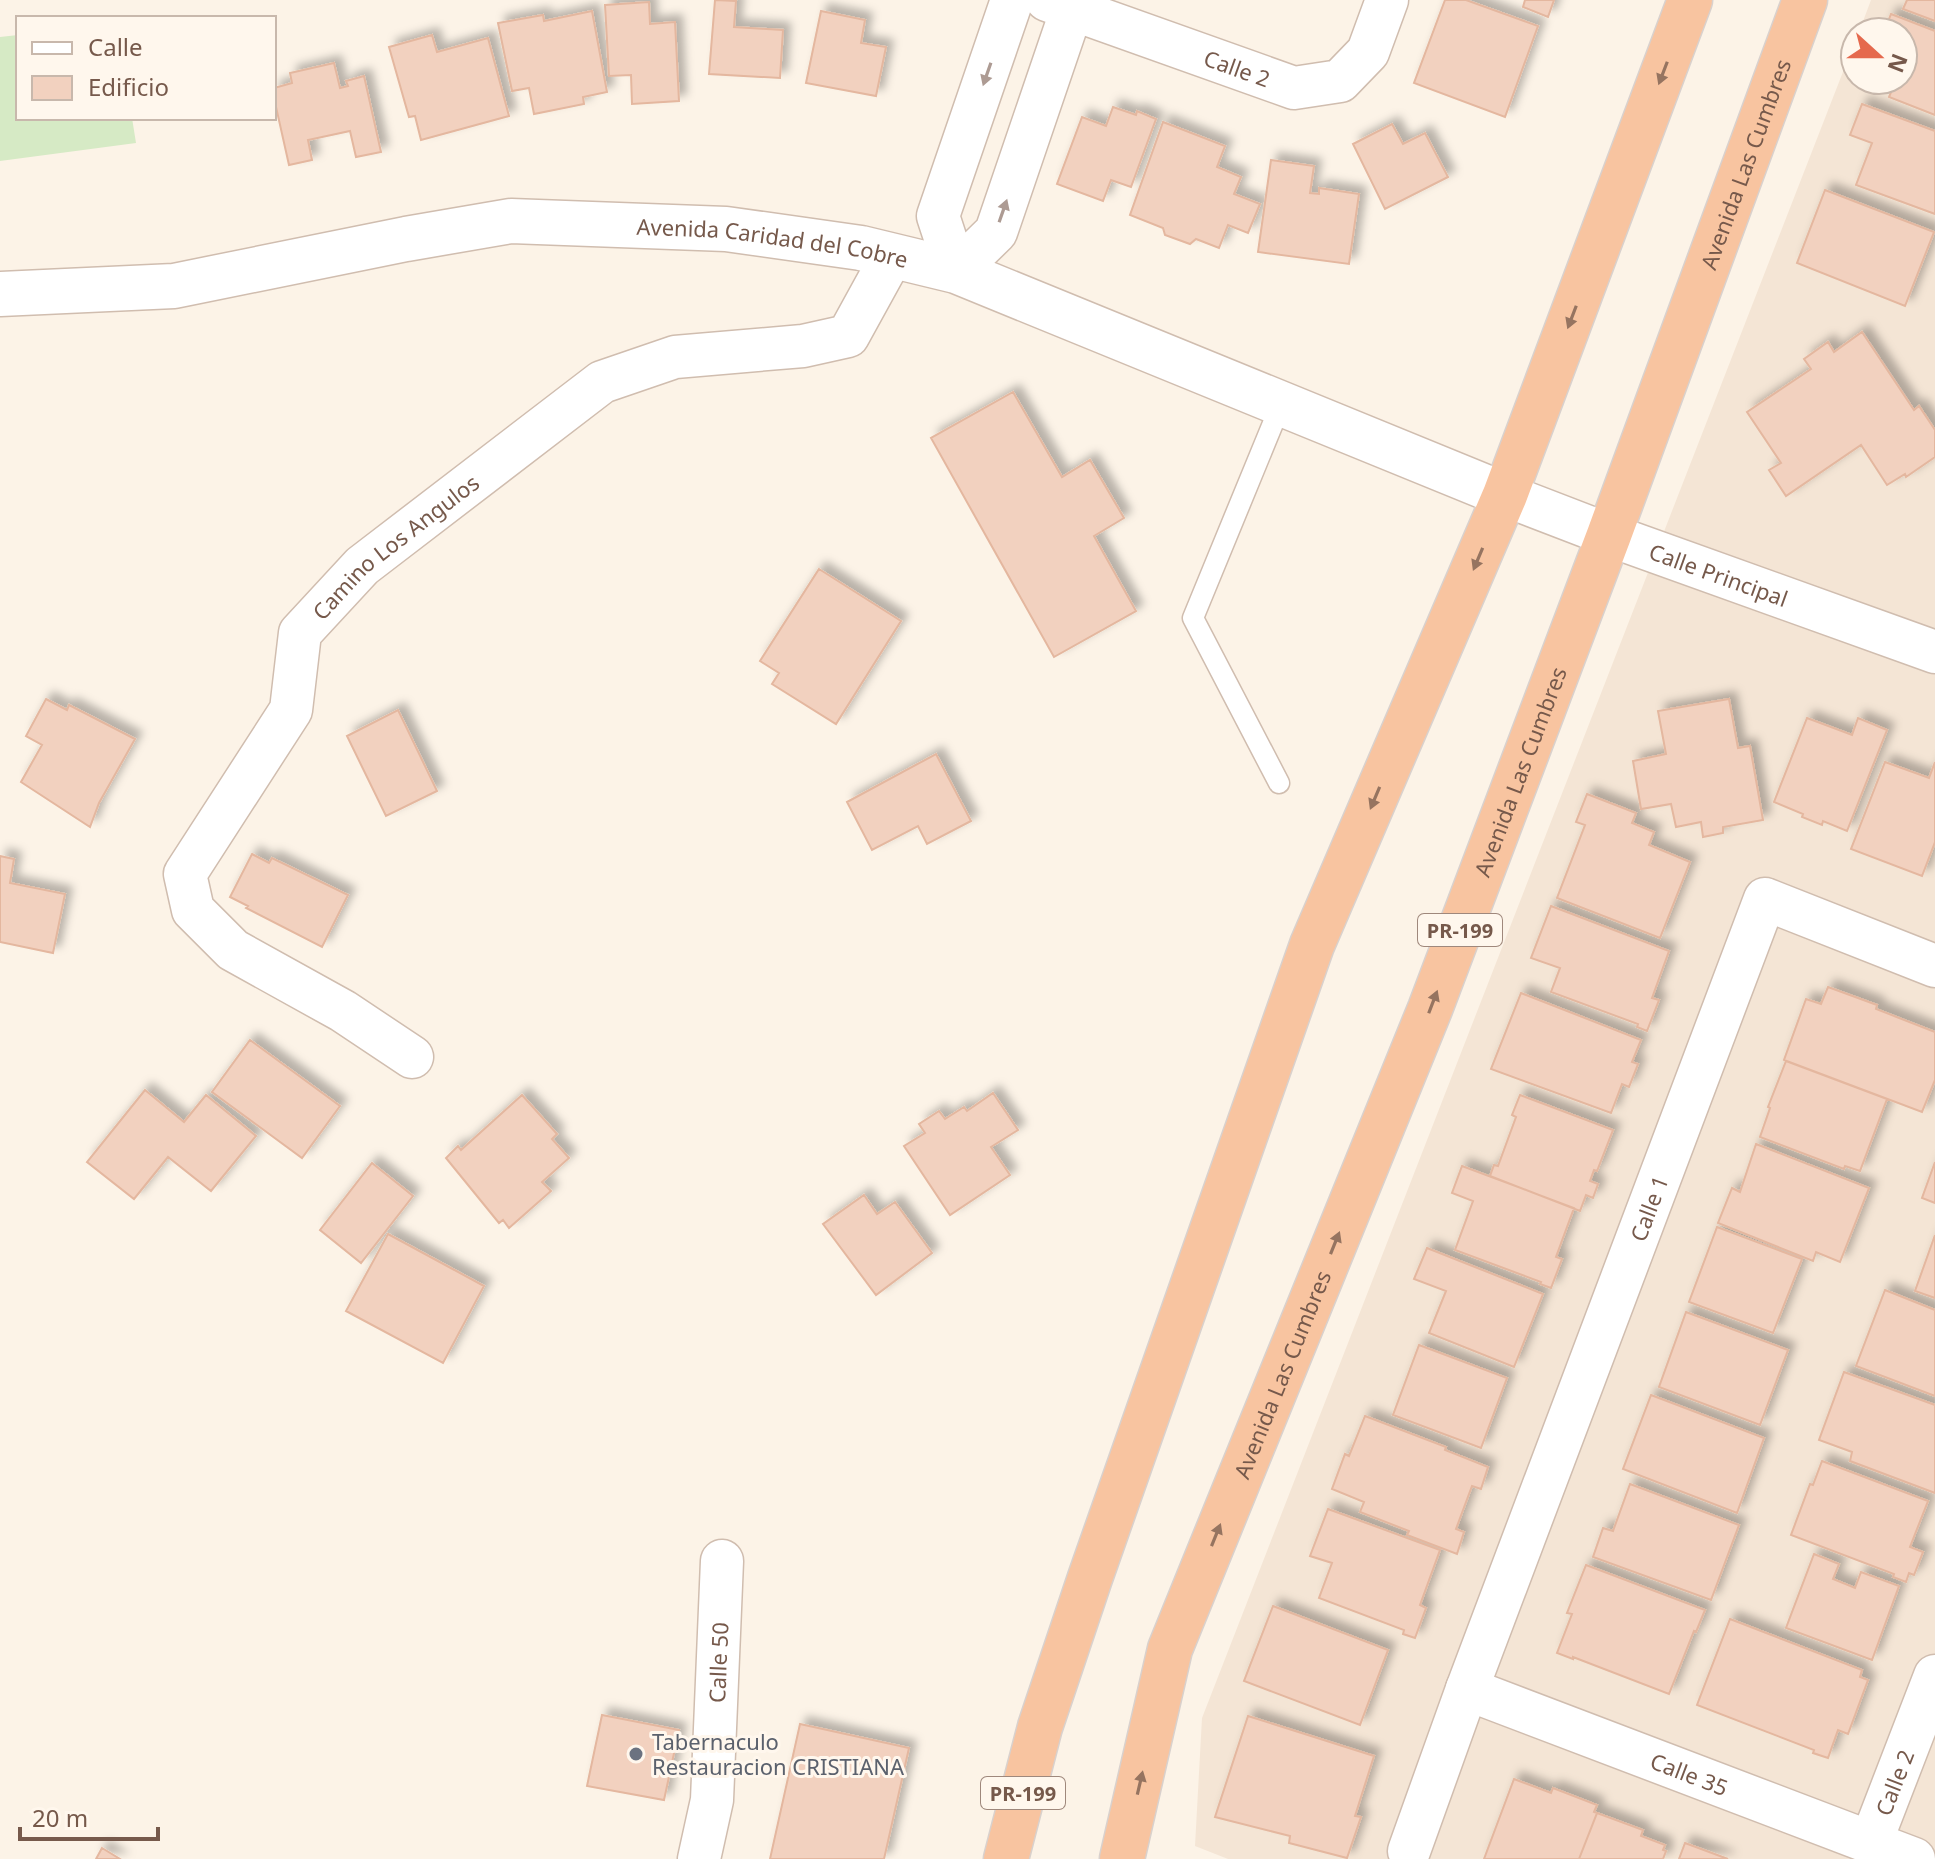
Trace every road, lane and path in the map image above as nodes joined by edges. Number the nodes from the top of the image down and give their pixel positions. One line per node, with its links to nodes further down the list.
1 (1012, 0): 7 (street, one-way to 7)
2 (1387, 0): 5 (street, Calle 2)
3 (1690, 0): 10 (highway, PR-199, one-way to 10)
4 (1805, 0): 11 (highway, Avenida Las Cumbres / PR-199)
5 (1059, 4): 7 (street, one-way to 5)
6 (892, 256): 7 (street, Avenida Caridad del Cobre); 8 (street, Avenida Caridad del Cobre); 15 (street, Camino Los Angulos)
7 (956, 271): 9 (street, Avenida Caridad del Cobre)
8 (0, 294)
9 (1281, 404): 10 (street, Avenida Caridad del Cobre); 13 (lane)
10 (1505, 495): 11 (street, Calle Principal); 22 (highway, PR-199, one-way to 22)
11 (1609, 535): 12 (street, Calle Principal); 23 (highway, Avenida Las Cumbres / PR-199, one-way to 11)
12 (1935, 652)
13 (1279, 783)
14 (1935, 966): 18 (street, Calle 1)
15 (412, 1057)
16 (722, 1561): 21 (street, Calle 50)
17 (1935, 1676): 19 (street, Calle 2)
18 (1467, 1689): 19 (street, Calle 35); 20 (street)
19 (1871, 1842): 24 (street, Calle 35)
20 (1409, 1851)
21 (699, 1859)
22 (1006, 1859)
23 (1122, 1859)
24 (1914, 1859)

